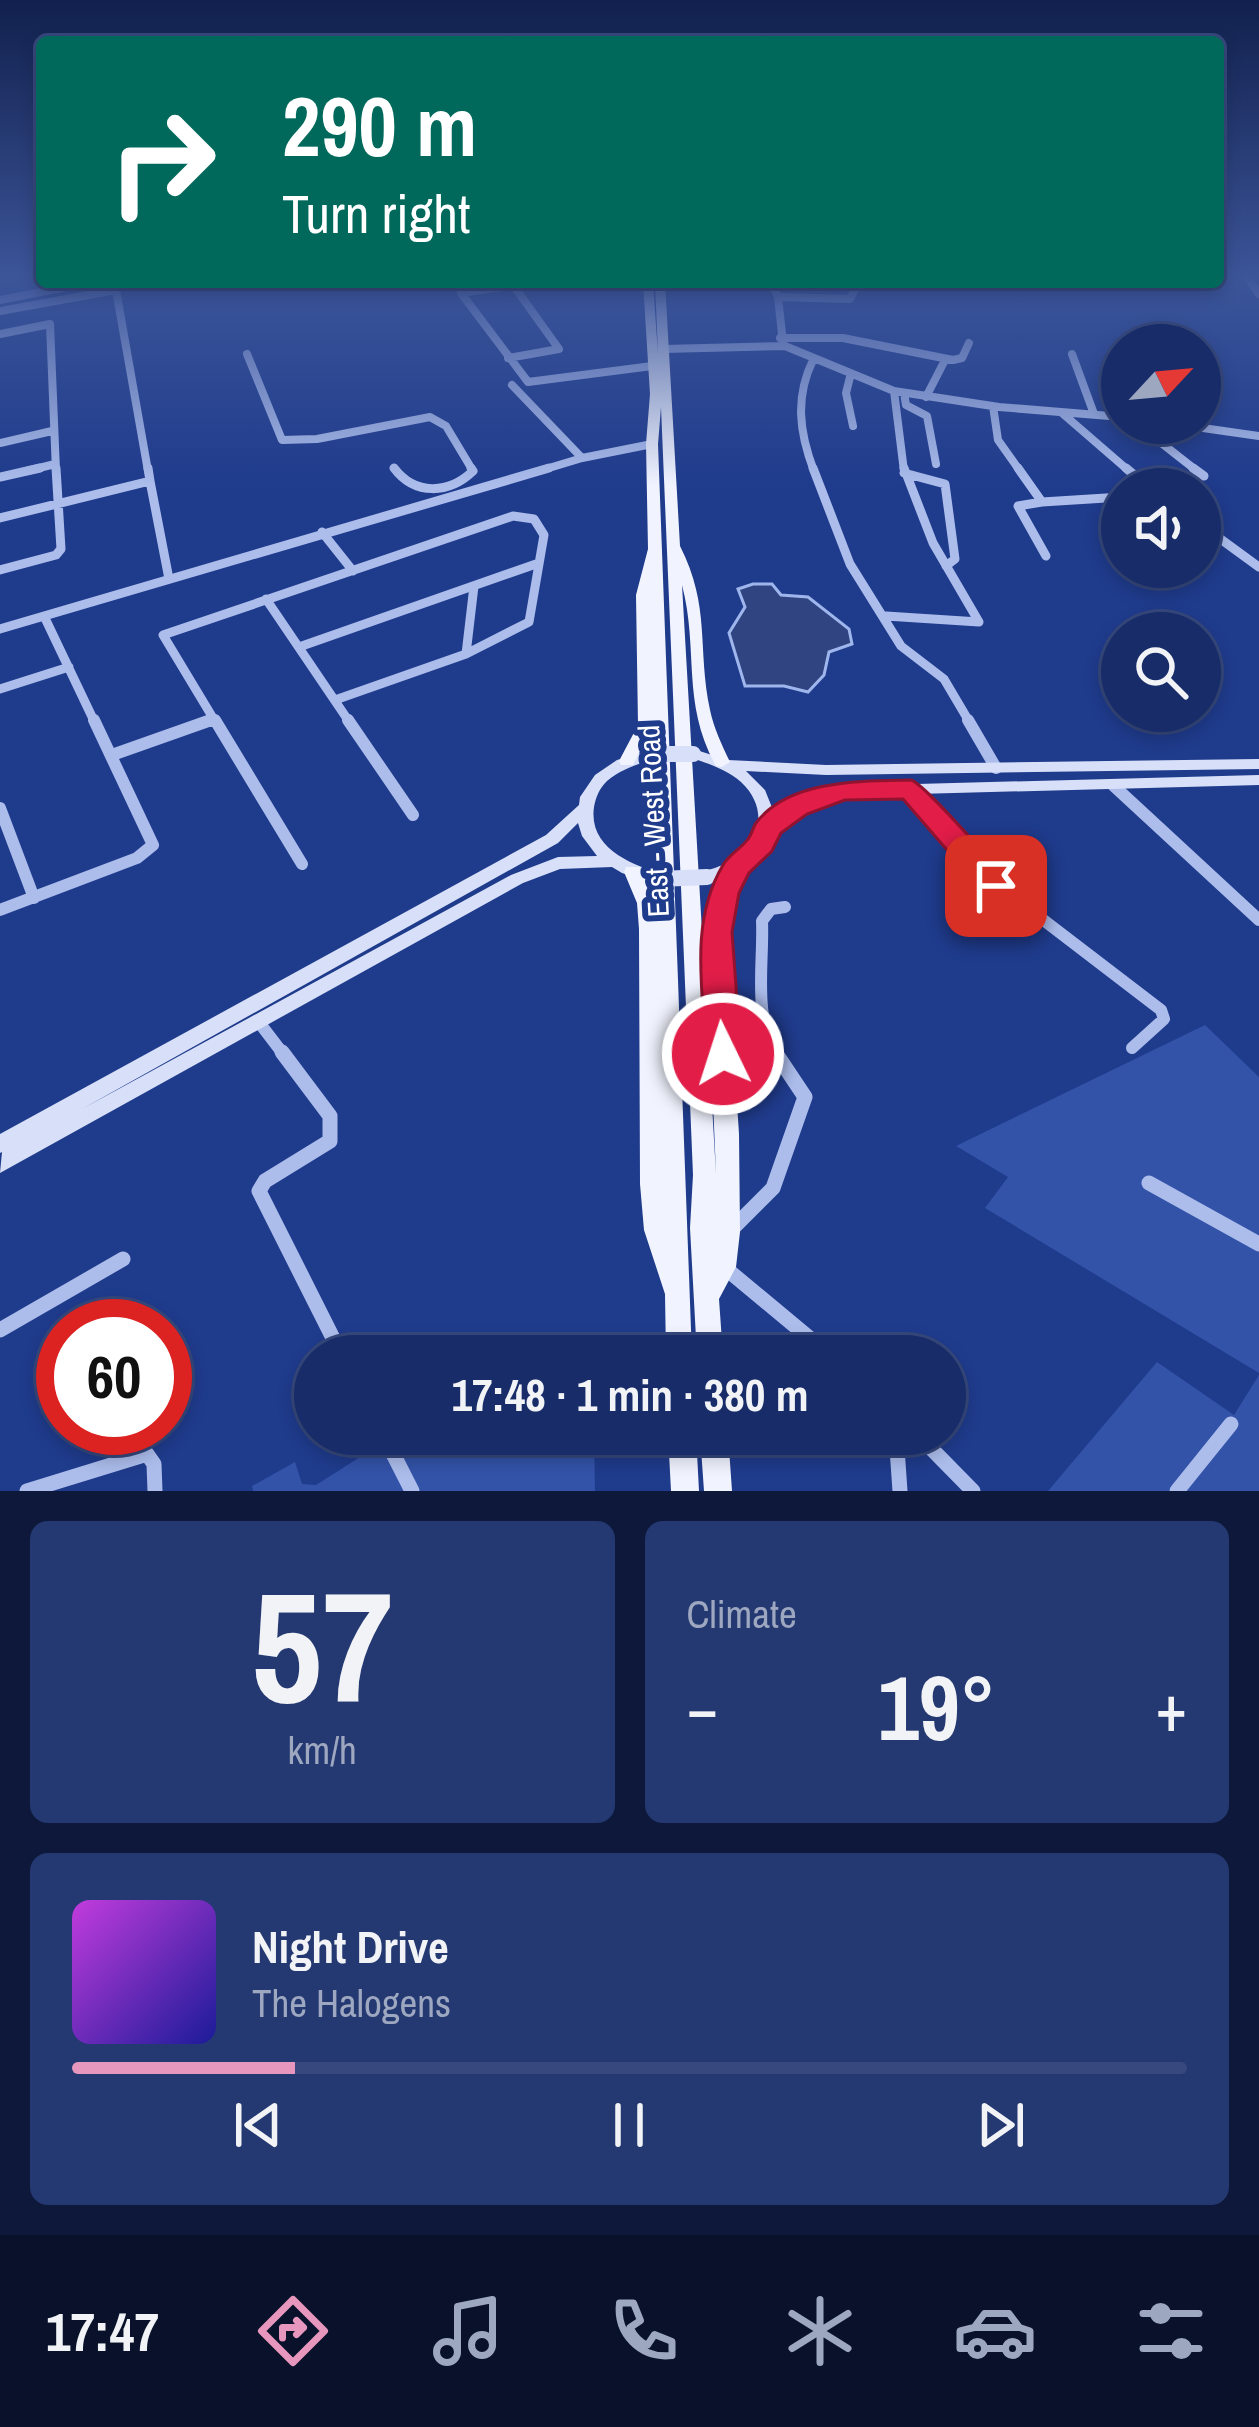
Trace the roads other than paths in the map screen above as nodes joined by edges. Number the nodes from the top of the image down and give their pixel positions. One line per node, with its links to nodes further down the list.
1 (50, 347): 27 (street)
2 (126, 347): 41 (street)
3 (500, 347): 14 (street)
4 (557, 347): 14 (street)
5 (651, 347): 17 (main road, East - West Road)
6 (664, 347): 11 (main road, East - West Road)
7 (714, 347): 11 (street)
8 (790, 347): 15 (street)
9 (883, 347): 16 (street)
10 (967, 347): 16 (street)
11 (664, 350): 48 (main road, East - West Road)
12 (247, 354): 36 (street)
13 (1072, 354): 24 (street)
14 (508, 358): 17 (street)
15 (813, 360): 18 (street); 59 (street)
16 (945, 360): 21 (street)
17 (652, 366): 31 (main road, East - West Road)
18 (850, 377): 20 (street); 26 (street)
19 (512, 385): 33 (street)
20 (899, 392): 21 (street); 35 (street); 39 (street)
21 (926, 397): 22 (street)
22 (993, 406): 23 (street); 43 (street)
23 (1059, 411): 24 (street); 37 (street)
24 (1094, 414): 25 (street)
25 (1101, 415)
26 (853, 426)
27 (52, 431): 30 (street); 34 (street)
28 (1221, 431): 29 (street)
29 (1259, 436)
30 (0, 443)
31 (652, 444): 33 (street); 48 (main road, East - West Road)
32 (1163, 444): 38 (street)
33 (582, 458): 46 (street)
34 (55, 464): 40 (street); 44 (street)
35 (937, 464)
36 (394, 468)
37 (1126, 468)
38 (1194, 468)
39 (904, 473): 51 (street); 51 (street)
40 (0, 477)
41 (150, 481): 44 (street); 55 (street)
42 (1101, 498): 43 (street)
43 (1042, 502): 49 (street)
44 (58, 504): 45 (street); 53 (street)
45 (0, 518)
46 (322, 532): 54 (street); 55 (street)
47 (1221, 539): 52 (street)
48 (663, 543): 68 (main road); 69 (main road); 96 (main road, East - West Road); 97 (main road, East - West Road)
49 (1046, 556)
50 (536, 564): 54 (street); 56 (street); 62 (street)
51 (946, 566): 59 (street)
52 (1259, 567)
53 (0, 570)
54 (353, 571): 57 (street)
55 (169, 579): 58 (street)
56 (473, 586): 61 (street); 62 (street)
57 (266, 599): 61 (street); 66 (street)
58 (44, 616): 60 (street); 63 (street)
59 (886, 616): 71 (street)
60 (0, 628)
61 (298, 647): 65 (street)
62 (466, 654): 65 (street)
63 (69, 667): 64 (street); 67 (street)
64 (0, 688)
65 (335, 700): 77 (street)
66 (214, 719): 67 (street); 80 (street)
67 (112, 755): 83 (street)
68 (626, 761): 69 (main road, bridge); 76 (main road)
69 (725, 763): 71 (main road); 79 (main road)
70 (1259, 764): 71 (main road)
71 (996, 768)
72 (1259, 780): 73 (main road)
73 (1114, 786): 74 (main road); 86 (street)
74 (911, 789): 79 (main road); 88 (street)
75 (0, 808): 78 (street)
76 (583, 809): 82 (main road); 89 (main road)
77 (413, 815)
78 (3, 826): 83 (street)
79 (768, 827): 81 (main road)
80 (302, 864)
81 (737, 866): 82 (main road, bridge); 92 (main road)
82 (623, 867): 87 (main road); 96 (main road)
83 (34, 898): 85 (street)
84 (784, 907): 92 (street)
85 (0, 910)
86 (1259, 920)
87 (258, 1021): 90 (main road); 99 (street)
88 (1132, 1048)
89 (0, 1144)
90 (0, 1164)
91 (1149, 1183): 93 (street)
92 (728, 1232): 95 (main road)
93 (1259, 1244)
94 (123, 1258): 98 (street)
95 (724, 1267): 97 (main road); 102 (street)
96 (676, 1294): 100 (main road, East - West Road)
97 (705, 1298): 101 (main road, East - West Road)
98 (0, 1330)
99 (331, 1335)
100 (678, 1335)
101 (708, 1335)
102 (806, 1335)
103 (1231, 1424): 116 (street)
104 (393, 1455): 111 (street)
105 (683, 1455): 112 (main road)
106 (715, 1455): 113 (main road)
107 (897, 1455): 114 (street)
108 (938, 1455): 115 (street)
109 (27, 1491): 110 (street)
110 (155, 1491)
111 (412, 1491)
112 (685, 1491)
113 (718, 1491)
114 (900, 1491)
115 (973, 1491)
116 (1177, 1491)

